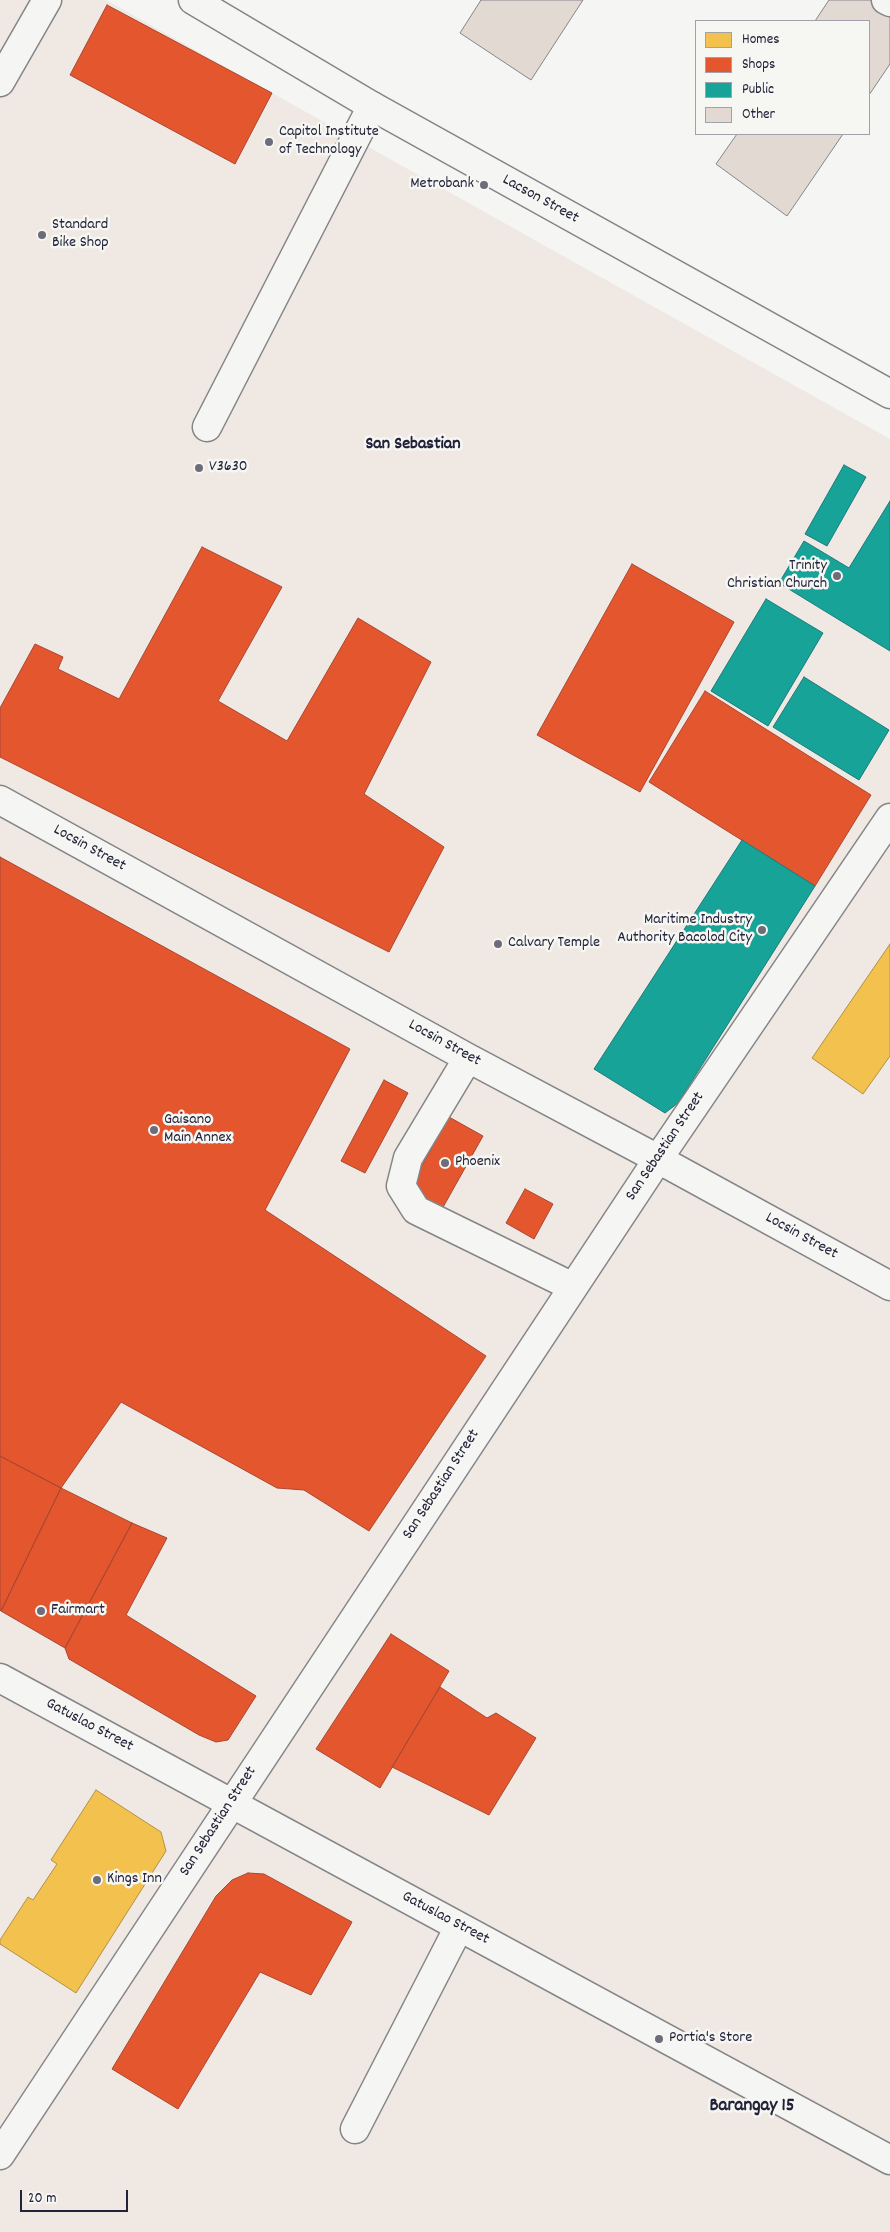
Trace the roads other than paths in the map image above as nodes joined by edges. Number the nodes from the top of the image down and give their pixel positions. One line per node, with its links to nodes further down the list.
1 (47, 0): 5 (street)
2 (193, 0): 6 (street, Lacson Street)
3 (886, 0): 4 (street)
4 (890, 2)
5 (0, 82)
6 (372, 106): 7 (street, Lacson Street); 8 (street)
7 (890, 394)
8 (207, 427)
9 (0, 800): 11 (street, Locsin Street)
10 (890, 818): 12 (street, San Sebastian Street)
11 (468, 1058): 12 (street, Locsin Street); 14 (street)
12 (658, 1159): 13 (street, Locsin Street); 14 (street, San Sebastian Street)
13 (890, 1286)
14 (573, 1288): 16 (street, San Sebastian Street)
15 (0, 1678): 16 (street, Gatuslao Street)
16 (232, 1803): 17 (street, Gatuslao Street); 19 (street, San Sebastian Street)
17 (459, 1927): 18 (street); 20 (street, Gatuslao Street)
18 (355, 2129)
19 (0, 2155)
20 (890, 2160)

